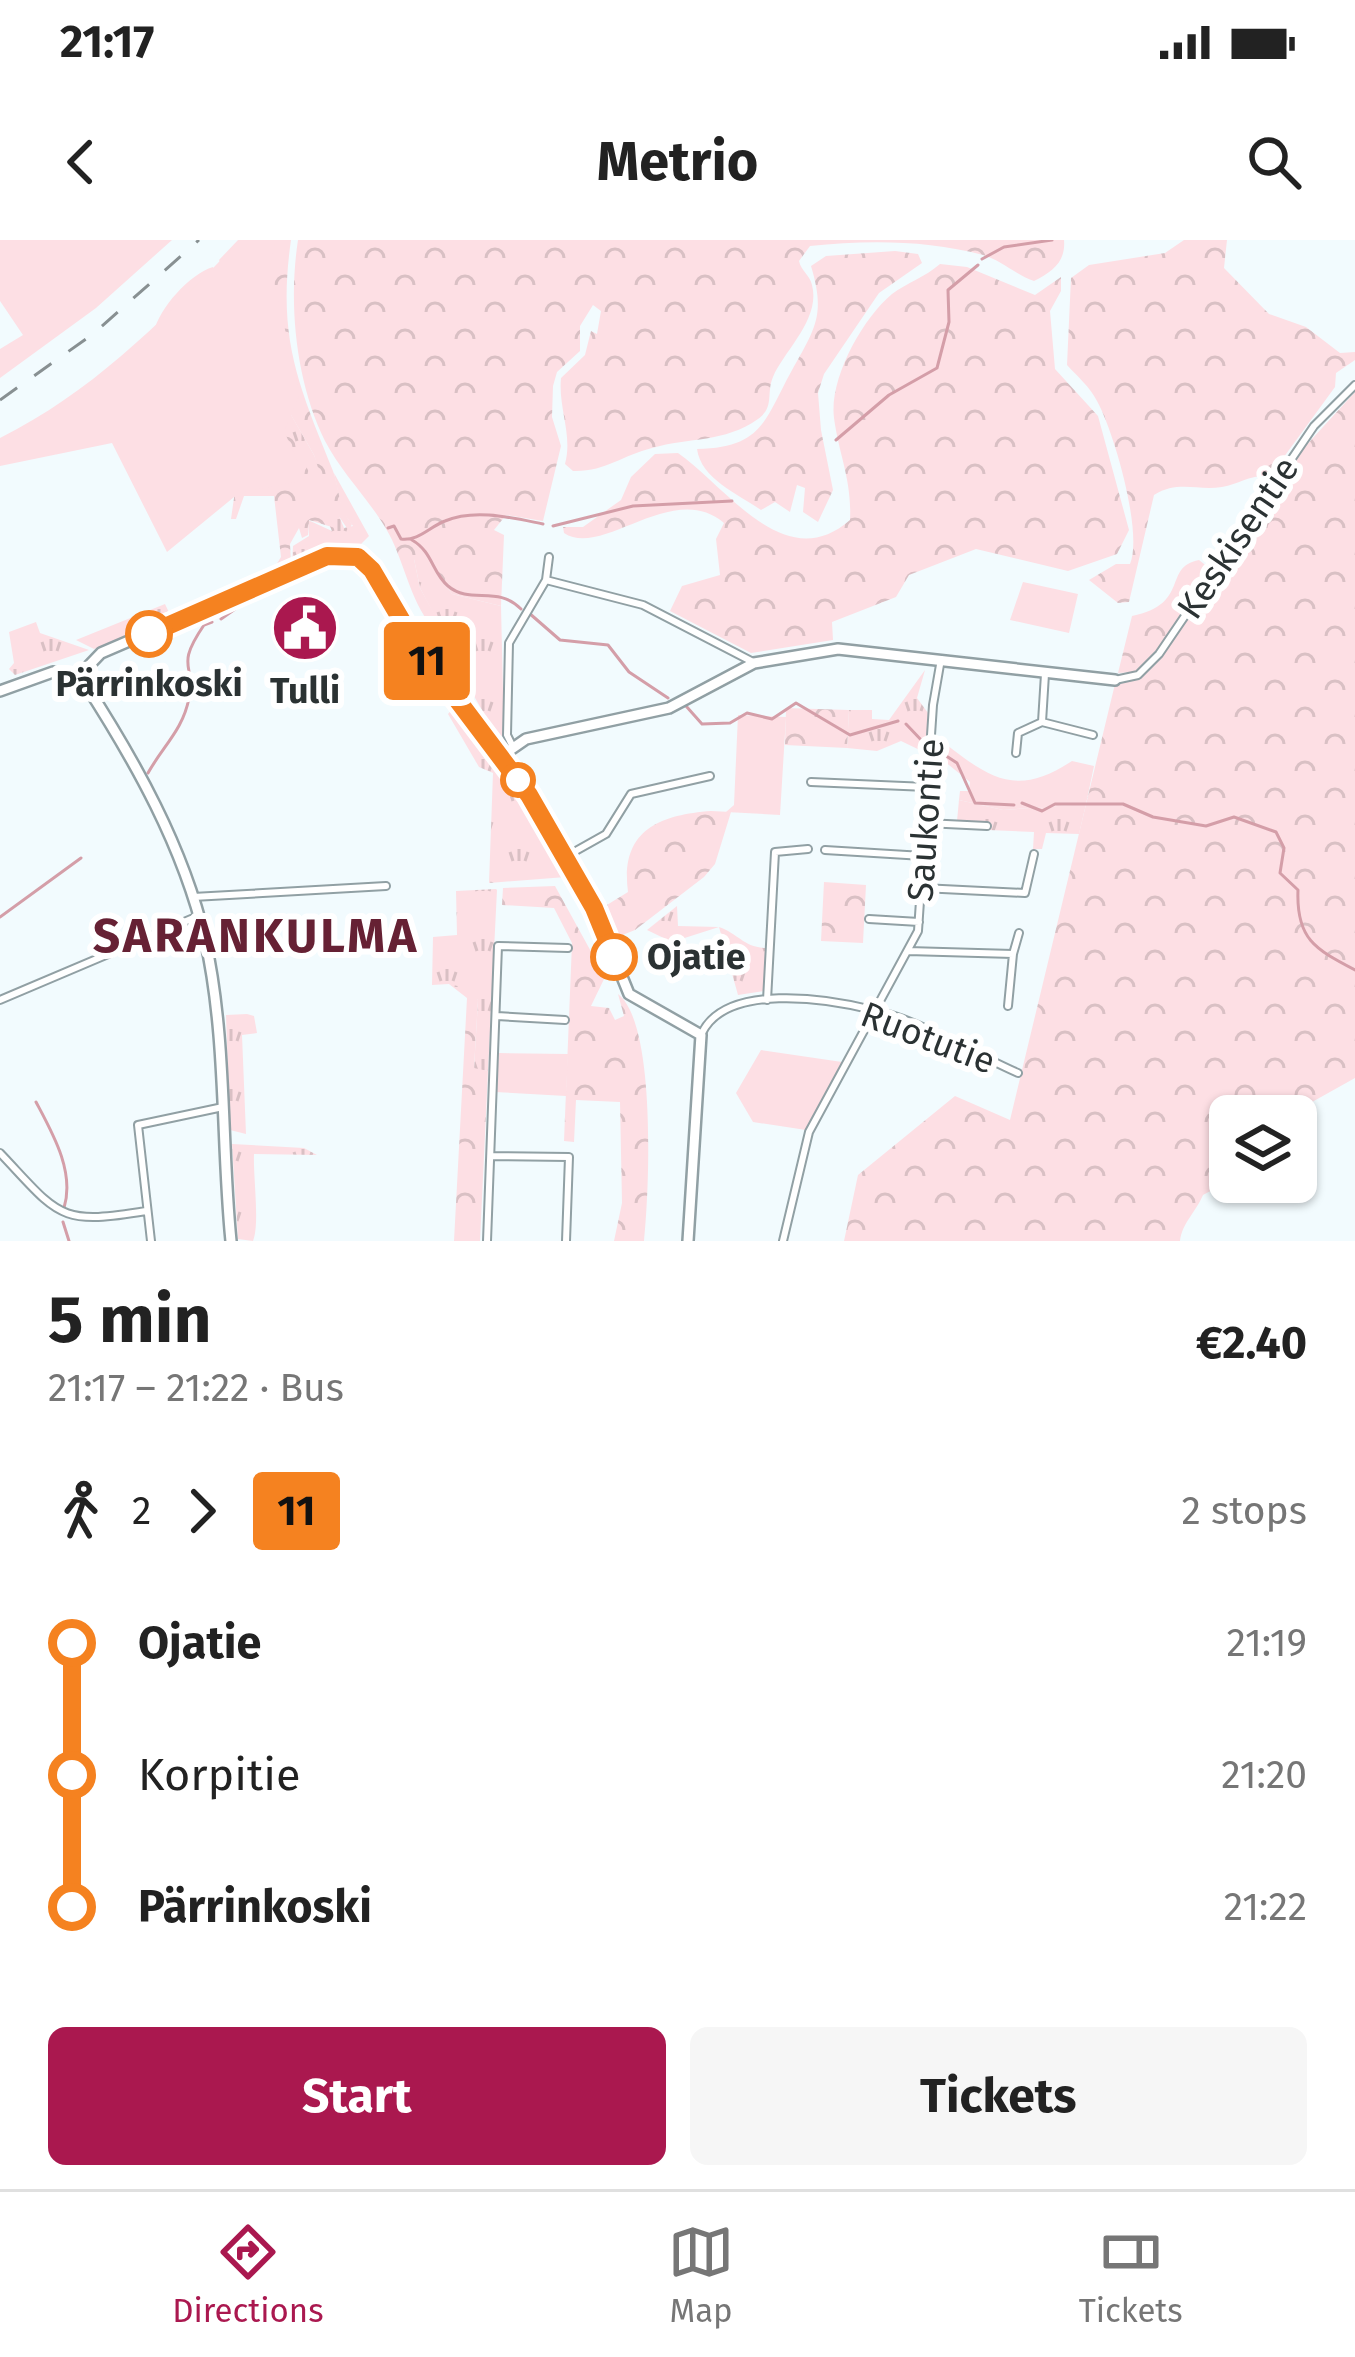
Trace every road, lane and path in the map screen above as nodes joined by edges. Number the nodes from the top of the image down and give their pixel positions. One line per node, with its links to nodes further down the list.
1 (1355, 385): 8 (street, Keskisentie)
2 (549, 557): 3 (street)
3 (546, 580): 5 (street); 12 (street)
4 (942, 657): 5 (street); 6 (street); 17 (street, Saukontie)
5 (754, 663): 12 (street)
6 (1045, 671): 8 (street); 10 (street)
7 (77, 678): 9 (street); 14 (street); 27 (street)
8 (1115, 680)
9 (0, 691)
10 (1042, 722): 11 (street); 13 (street)
11 (1093, 735)
12 (513, 747): 14 (street)
13 (1016, 752)
14 (500, 757): 24 (street)
15 (710, 776): 24 (street)
16 (811, 782): 17 (street)
17 (927, 787): 18 (street, Saukontie)
18 (926, 823): 19 (street); 23 (street, Saukontie)
19 (987, 826)
20 (808, 849): 36 (street)
21 (825, 850): 23 (street)
22 (1034, 854): 26 (street)
23 (923, 856): 26 (street, Saukontie)
24 (566, 857): 41 (street)
25 (386, 886): 27 (street)
26 (922, 888): 30 (street, Saukontie)
27 (193, 897): 28 (street)
28 (198, 916): 35 (street); 43 (street)
29 (869, 919): 30 (street)
30 (919, 922): 33 (street, Saukontie)
31 (1018, 933): 34 (street)
32 (568, 948): 39 (street)
33 (908, 951): 34 (street); 38 (street, Saukontie)
34 (1013, 954): 37 (street)
35 (0, 1000)
36 (767, 1000): 38 (street, Ruotutie); 41 (street, Ruotutie)
37 (1008, 1006)
38 (874, 1010): 42 (street, Ruotutie); 52 (street, Saukontie)
39 (497, 1016): 40 (street); 45 (street)
40 (565, 1020)
41 (701, 1036): 51 (street)
42 (1018, 1073)
43 (223, 1107): 46 (street); 48 (street)
44 (0, 1153): 46 (street)
45 (491, 1156): 49 (street); 50 (street)
46 (146, 1210): 47 (street)
47 (152, 1241)
48 (231, 1241)
49 (488, 1241)
50 (566, 1241)
51 (688, 1241)
52 (783, 1241)

